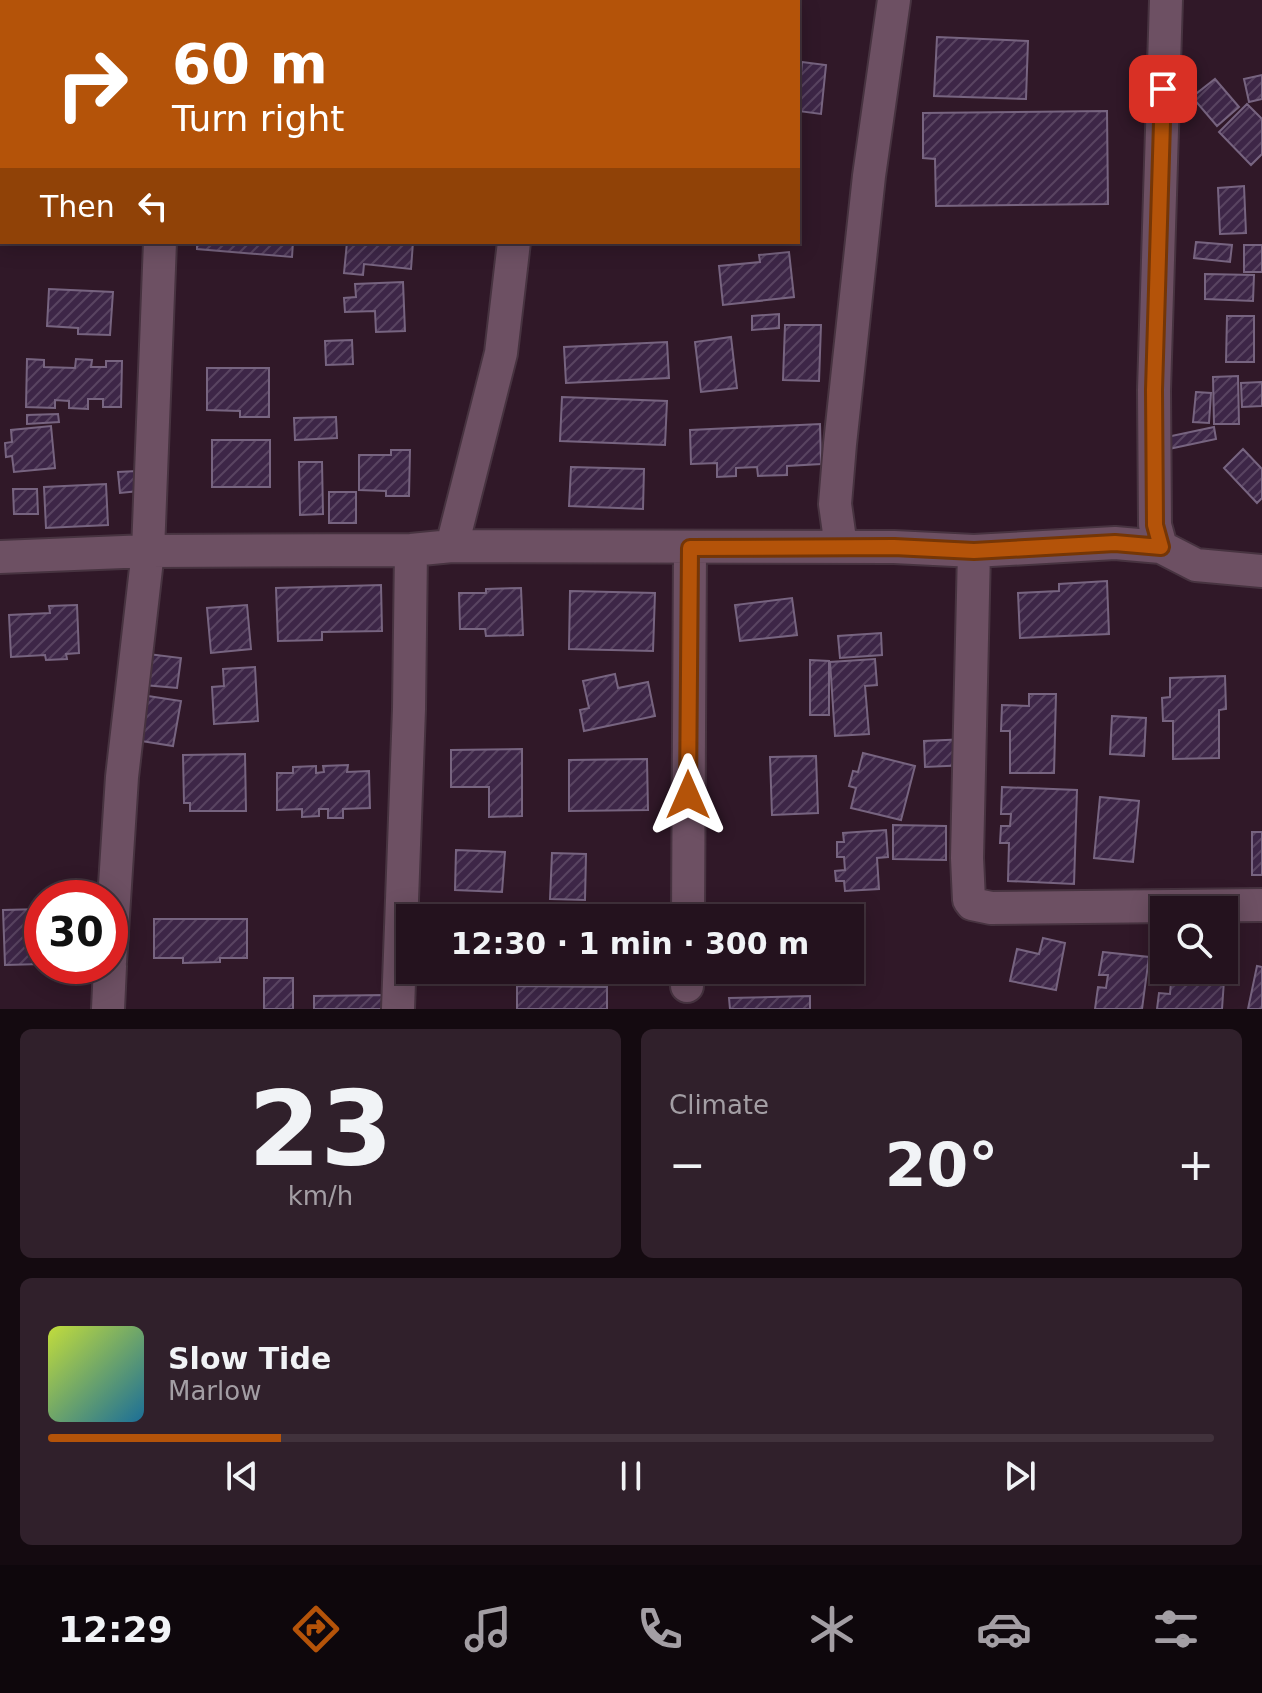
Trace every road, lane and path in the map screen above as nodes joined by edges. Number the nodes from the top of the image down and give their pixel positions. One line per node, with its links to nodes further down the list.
1 (894, 0): 6 (street)
2 (1166, 0): 7 (street)
3 (160, 244): 10 (street)
4 (514, 244): 5 (street)
5 (452, 546): 8 (street); 9 (street)
6 (841, 547): 8 (street); 11 (street)
7 (1161, 547): 11 (street); 13 (street)
8 (690, 548): 15 (street)
9 (411, 550): 10 (street); 19 (street)
10 (148, 551): 12 (street); 14 (street)
11 (974, 551): 16 (street)
12 (0, 557)
13 (1262, 571)
14 (115, 880)
15 (688, 904)
16 (1262, 905)
17 (109, 984): 18 (street)
18 (108, 1009)
19 (398, 1009)

